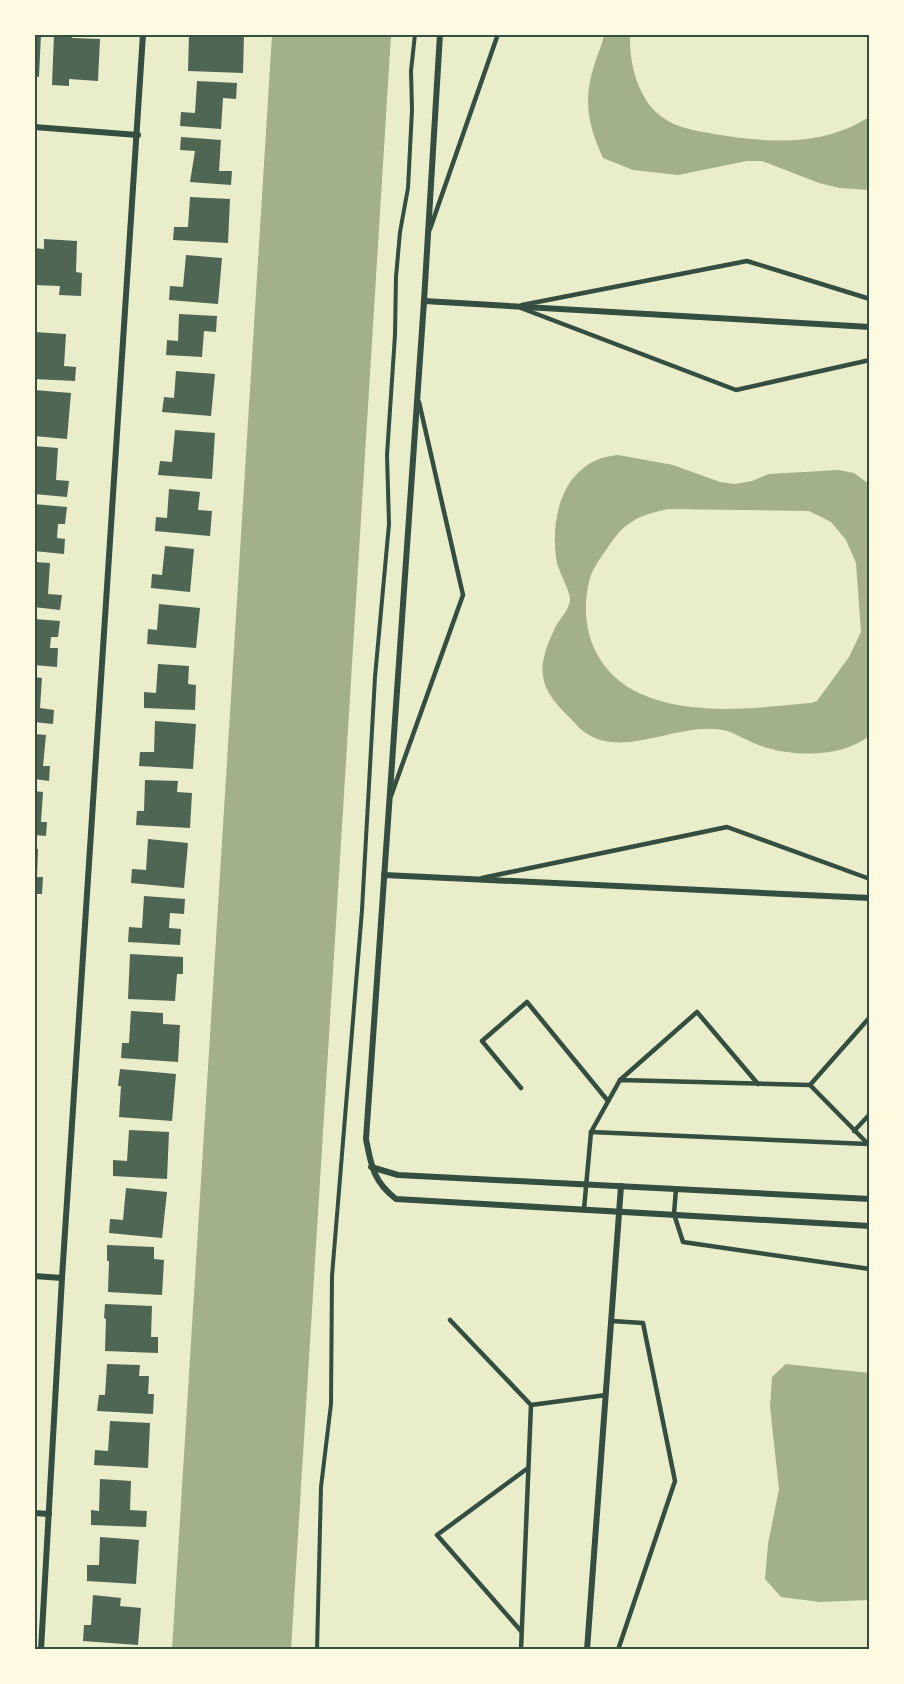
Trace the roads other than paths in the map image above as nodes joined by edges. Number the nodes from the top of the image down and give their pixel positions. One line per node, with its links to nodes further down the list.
1 (143, 34): 5 (street)
2 (440, 34): 6 (street)
3 (498, 34): 6 (lane)
4 (34, 127): 5 (street)
5 (138, 135): 39 (street)
6 (428, 235): 8 (street)
7 (870, 299): 9 (lane)
8 (424, 301): 9 (street); 12 (street)
9 (516, 306): 10 (street); 11 (lane)
10 (870, 327)
11 (870, 360)
12 (417, 396): 13 (street); 13 (lane)
13 (389, 801): 14 (street)
14 (384, 875): 15 (street); 28 (street)
15 (475, 879): 16 (lane); 17 (street)
16 (870, 879)
17 (870, 898)
18 (870, 1017): 21 (lane)
19 (620, 1080): 20 (lane); 20 (lane); 23 (lane)
20 (758, 1084): 21 (lane)
21 (810, 1085): 25 (lane)
22 (521, 1088): 23 (lane)
23 (608, 1101): 26 (lane)
24 (870, 1114): 25 (lane)
25 (854, 1131): 27 (lane)
26 (591, 1132): 27 (lane); 29 (lane)
27 (869, 1145)
28 (372, 1167): 29 (street); 33 (street)
29 (585, 1185): 30 (street); 33 (lane)
30 (621, 1186): 31 (street); 34 (street)
31 (676, 1190): 32 (street); 35 (lane)
32 (870, 1199)
33 (584, 1209): 34 (street)
34 (618, 1211): 35 (street); 41 (street)
35 (674, 1214): 36 (street); 37 (lane)
36 (870, 1226)
37 (870, 1269)
38 (34, 1276): 39 (street)
39 (62, 1278): 46 (street)
40 (450, 1320): 43 (lane)
41 (611, 1321): 42 (street); 51 (lane)
42 (606, 1395): 43 (lane); 50 (street)
43 (531, 1405): 44 (lane)
44 (528, 1468): 47 (lane); 47 (lane)
45 (34, 1513): 46 (street)
46 (49, 1514): 48 (street)
47 (521, 1630): 49 (lane)
48 (41, 1650)
49 (520, 1650)
50 (588, 1650)
51 (618, 1650)

